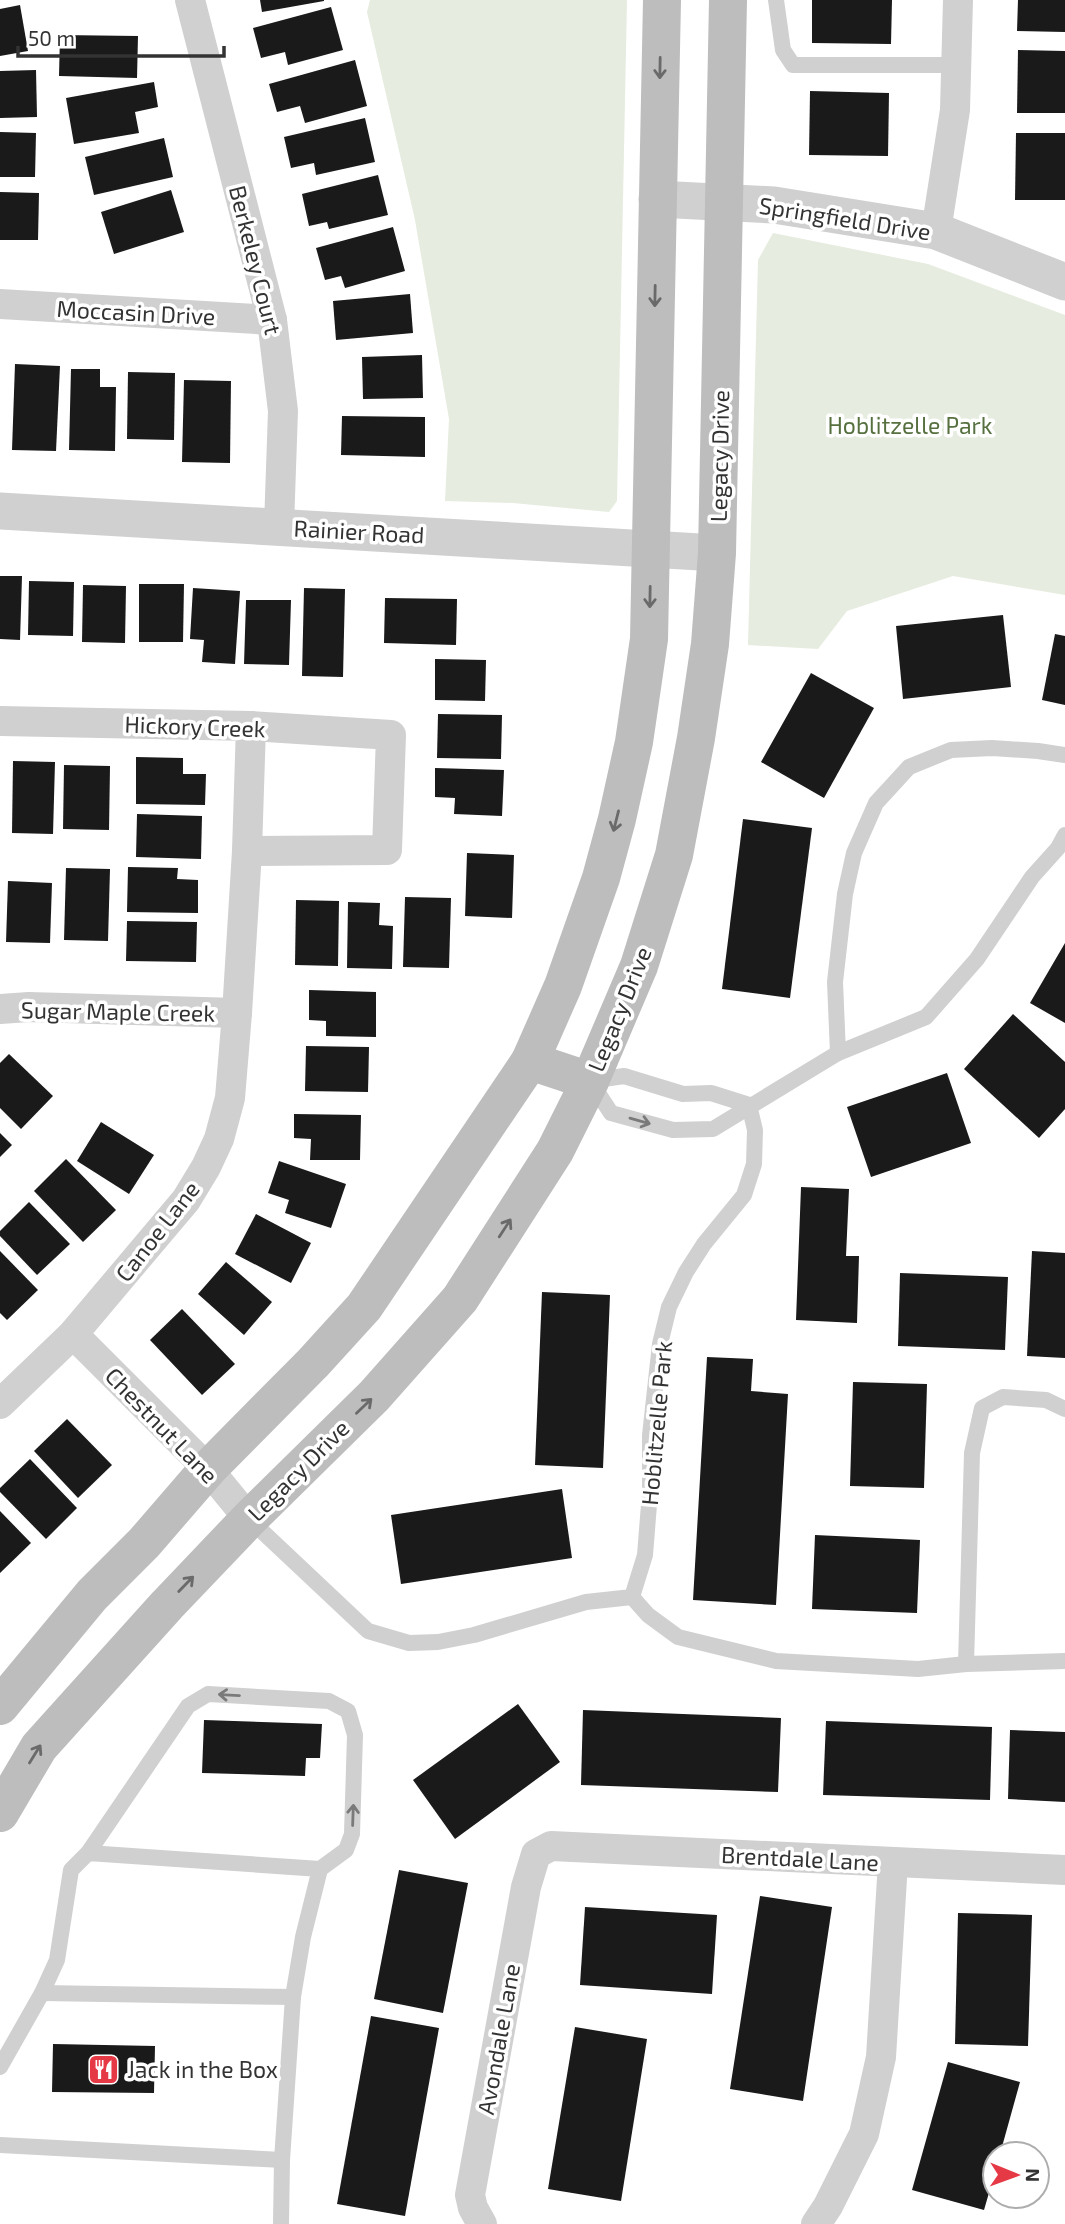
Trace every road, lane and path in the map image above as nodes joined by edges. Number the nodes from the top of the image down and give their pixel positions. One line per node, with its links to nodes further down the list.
1 (190, 0): 12 (street, Berkeley Court)
2 (662, 0): 7 (main road, one-way to 7)
3 (728, 0): 8 (main road, Legacy Drive)
4 (776, 0): 6 (lane)
5 (958, 0): 6 (street)
6 (956, 65): 9 (street)
7 (657, 199): 8 (street, Springfield Drive); 15 (main road, one-way to 15)
8 (724, 201): 9 (street, Springfield Drive); 16 (main road, Legacy Drive)
9 (936, 231): 10 (street, Springfield Drive)
10 (1065, 282)
11 (0, 304): 12 (street, Moccasin Drive)
12 (272, 320): 14 (street, Berkeley Court)
13 (0, 511): 14 (street, Rainier Road)
14 (279, 526): 15 (street, Rainier Road)
15 (650, 548): 16 (street, Rainier Road); 25 (main road, one-way to 25)
16 (717, 553): 26 (main road, Legacy Drive)
17 (0, 721): 18 (street, Hickory Creek)
18 (251, 726): 21 (street, Canoe Lane); 21 (street, Hickory Creek)
19 (1065, 755): 24 (lane)
20 (1065, 835): 24 (lane)
21 (247, 850): 23 (street, Canoe Lane)
22 (0, 1009): 23 (street, Sugar Maple Creek)
23 (237, 1013): 28 (street, Canoe Lane)
24 (838, 1053): 27 (lane)
25 (530, 1061): 26 (main road); 31 (main road)
26 (590, 1081): 27 (lane); 27 (lane, one-way to 27); 32 (main road, Legacy Drive, one-way to 26)
27 (750, 1105): 33 (lane, Hoblitzelle Park)
28 (72, 1334): 29 (street, Canoe Lane); 31 (street, Chestnut Lane)
29 (0, 1405)
30 (1065, 1409): 35 (lane)
31 (208, 1469): 32 (street, Chestnut Lane); 36 (main road)
32 (249, 1519): 33 (lane); 37 (main road, Legacy Drive, one-way to 32)
33 (632, 1597): 35 (lane)
34 (1065, 1661): 35 (lane)
35 (966, 1664)
36 (0, 1706)
37 (0, 1813)
38 (88, 1853): 41 (lane); 41 (lane, one-way to 38); 43 (lane)
39 (536, 1854): 40 (street, Brentdale Lane); 49 (street, Avondale Lane)
40 (893, 1862): 42 (street, Brentdale Lane); 50 (street)
41 (320, 1869): 44 (lane)
42 (1065, 1870)
43 (42, 1993): 44 (lane); 45 (lane)
44 (293, 1997): 47 (lane)
45 (0, 2067)
46 (0, 2145): 47 (lane)
47 (282, 2160): 48 (lane)
48 (281, 2224)
49 (482, 2224)
50 (816, 2224)

